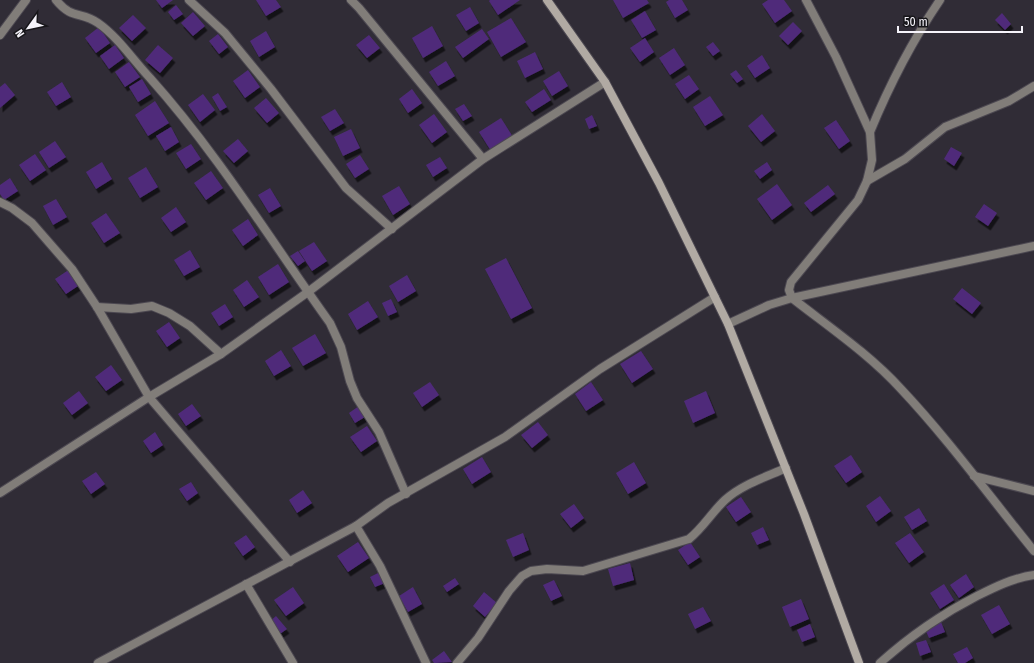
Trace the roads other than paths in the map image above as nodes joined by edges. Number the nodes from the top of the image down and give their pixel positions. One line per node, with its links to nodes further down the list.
1 (26, 0): 8 (street)
2 (56, 0): 17 (street)
3 (189, 0): 15 (street)
4 (351, 0): 12 (street)
5 (547, 0): 9 (main road)
6 (806, 0): 11 (street)
7 (940, 0): 11 (street)
8 (0, 35)
9 (605, 82): 12 (street); 18 (main road)
10 (1034, 86): 13 (street)
11 (870, 132): 13 (street)
12 (483, 159): 15 (street)
13 (867, 182): 19 (street)
14 (0, 202): 20 (street)
15 (392, 229): 17 (street)
16 (1034, 246): 19 (street)
17 (308, 292): 22 (street); 28 (street)
18 (715, 297): 21 (main road); 28 (street)
19 (792, 298): 21 (street); 25 (street)
20 (97, 307): 22 (street); 23 (street)
21 (728, 324): 24 (main road)
22 (221, 354): 23 (street)
23 (149, 397): 27 (street); 31 (street)
24 (786, 468): 37 (street); 38 (main road)
25 (974, 476): 26 (street); 30 (street)
26 (1034, 491)
27 (0, 493)
28 (406, 494): 29 (street)
29 (356, 526): 31 (street); 36 (street)
30 (1034, 551)
31 (290, 562): 33 (street)
32 (1034, 575): 39 (street)
33 (246, 584): 34 (street); 35 (street)
34 (98, 663)
35 (293, 663)
36 (426, 663)
37 (457, 663)
38 (859, 663)
39 (880, 663)

